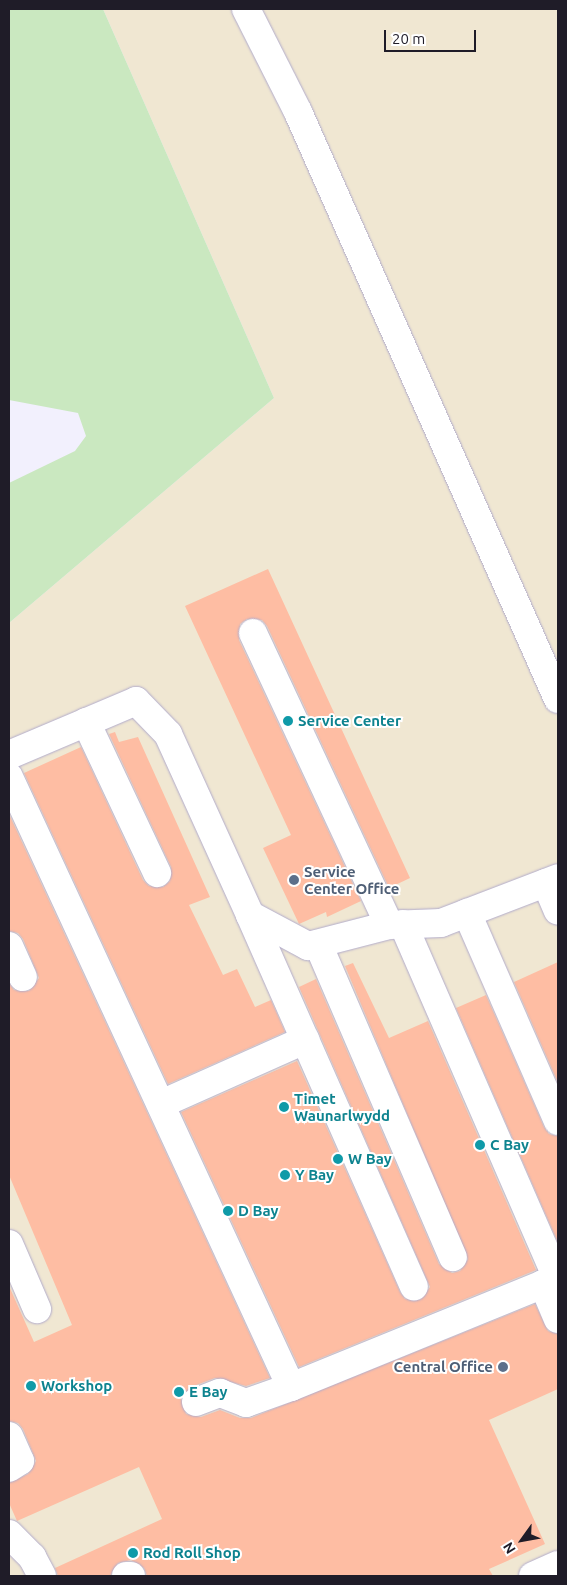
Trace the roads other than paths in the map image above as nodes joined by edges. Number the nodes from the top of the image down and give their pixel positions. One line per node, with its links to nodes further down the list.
1 (246, 9): 3 (lane)
2 (253, 633): 12 (lane)
3 (558, 699)
4 (86, 722): 5 (lane); 7 (lane); 11 (lane)
5 (9, 755)
6 (9, 777): 17 (lane)
7 (157, 873)
8 (552, 880): 9 (lane); 10 (lane)
9 (558, 911)
10 (467, 913): 12 (lane); 18 (lane)
11 (250, 915): 13 (lane); 16 (lane)
12 (396, 925): 13 (lane); 21 (lane)
13 (318, 944): 20 (lane)
14 (9, 946): 15 (lane)
15 (23, 977)
16 (305, 1040): 17 (lane); 22 (lane)
17 (161, 1104): 25 (lane)
18 (558, 1121)
19 (9, 1244): 23 (lane)
20 (453, 1257)
21 (553, 1280): 24 (lane); 25 (lane)
22 (414, 1286)
23 (37, 1309)
24 (558, 1319)
25 (291, 1387): 26 (lane)
26 (196, 1402)
27 (9, 1436): 28 (lane)
28 (9, 1468)
29 (9, 1534): 31 (lane)
30 (558, 1565): 34 (lane)
31 (42, 1576)
32 (126, 1576): 33 (lane)
33 (131, 1576)
34 (533, 1576)

